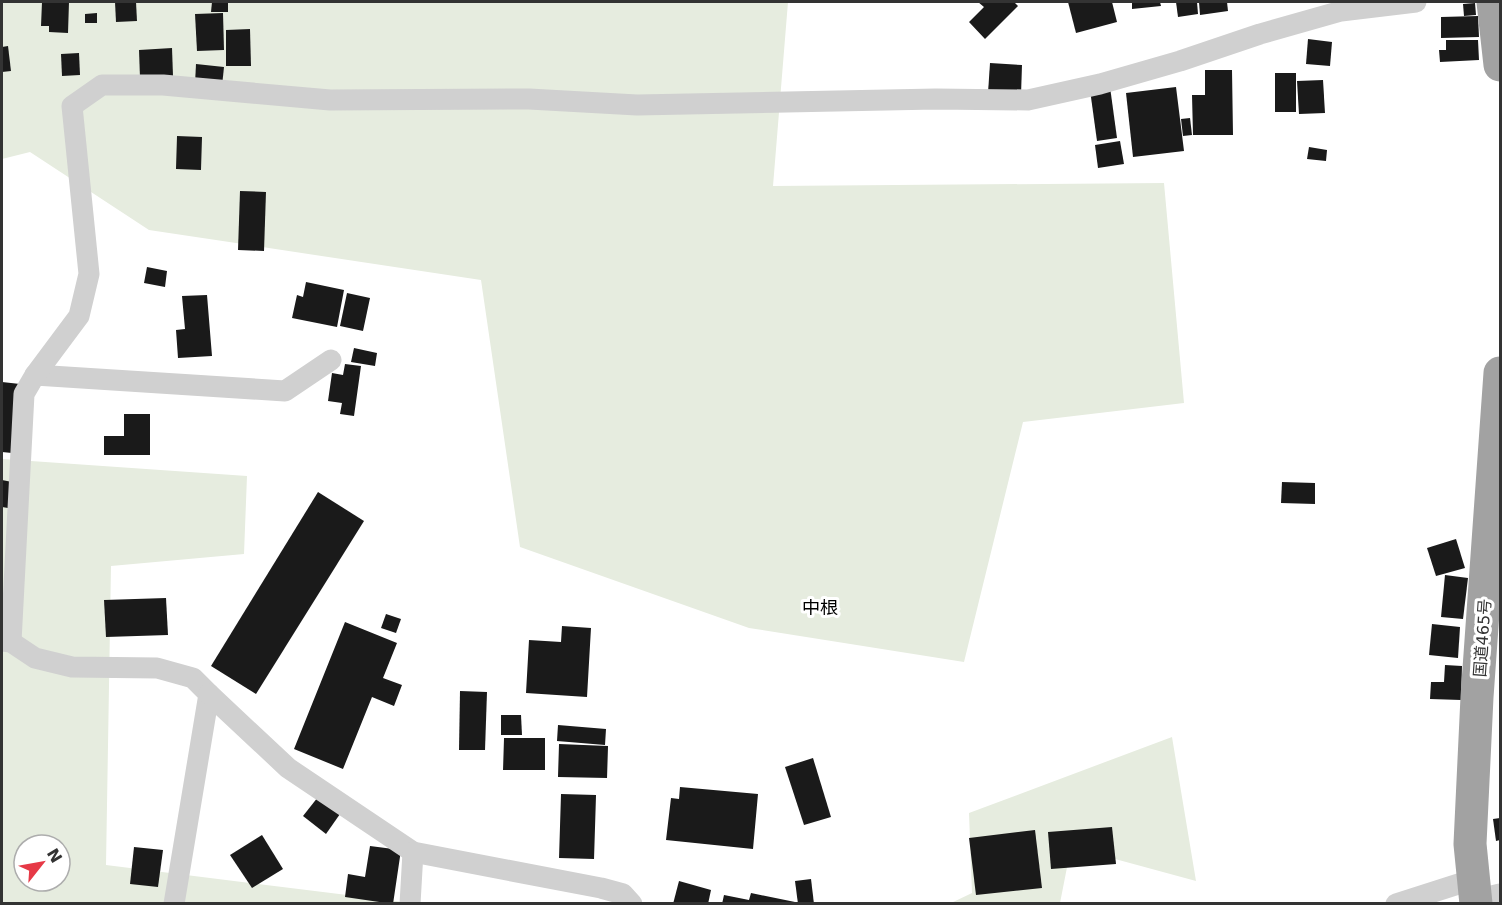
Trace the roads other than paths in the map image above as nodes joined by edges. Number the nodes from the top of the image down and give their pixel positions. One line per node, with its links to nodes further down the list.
1 (1416, 2): 6 (street)
2 (1493, 2): 3 (highway)
3 (1500, 65)
4 (331, 360): 6 (street)
5 (1500, 373): 10 (highway, 国道465号)
6 (35, 375): 7 (street)
7 (6, 641): 8 (street)
8 (209, 694): 9 (street); 11 (street)
9 (413, 852): 12 (street); 13 (street)
10 (1481, 894): 14 (street)
11 (174, 903)
12 (410, 903)
13 (632, 903)
14 (1396, 903)

